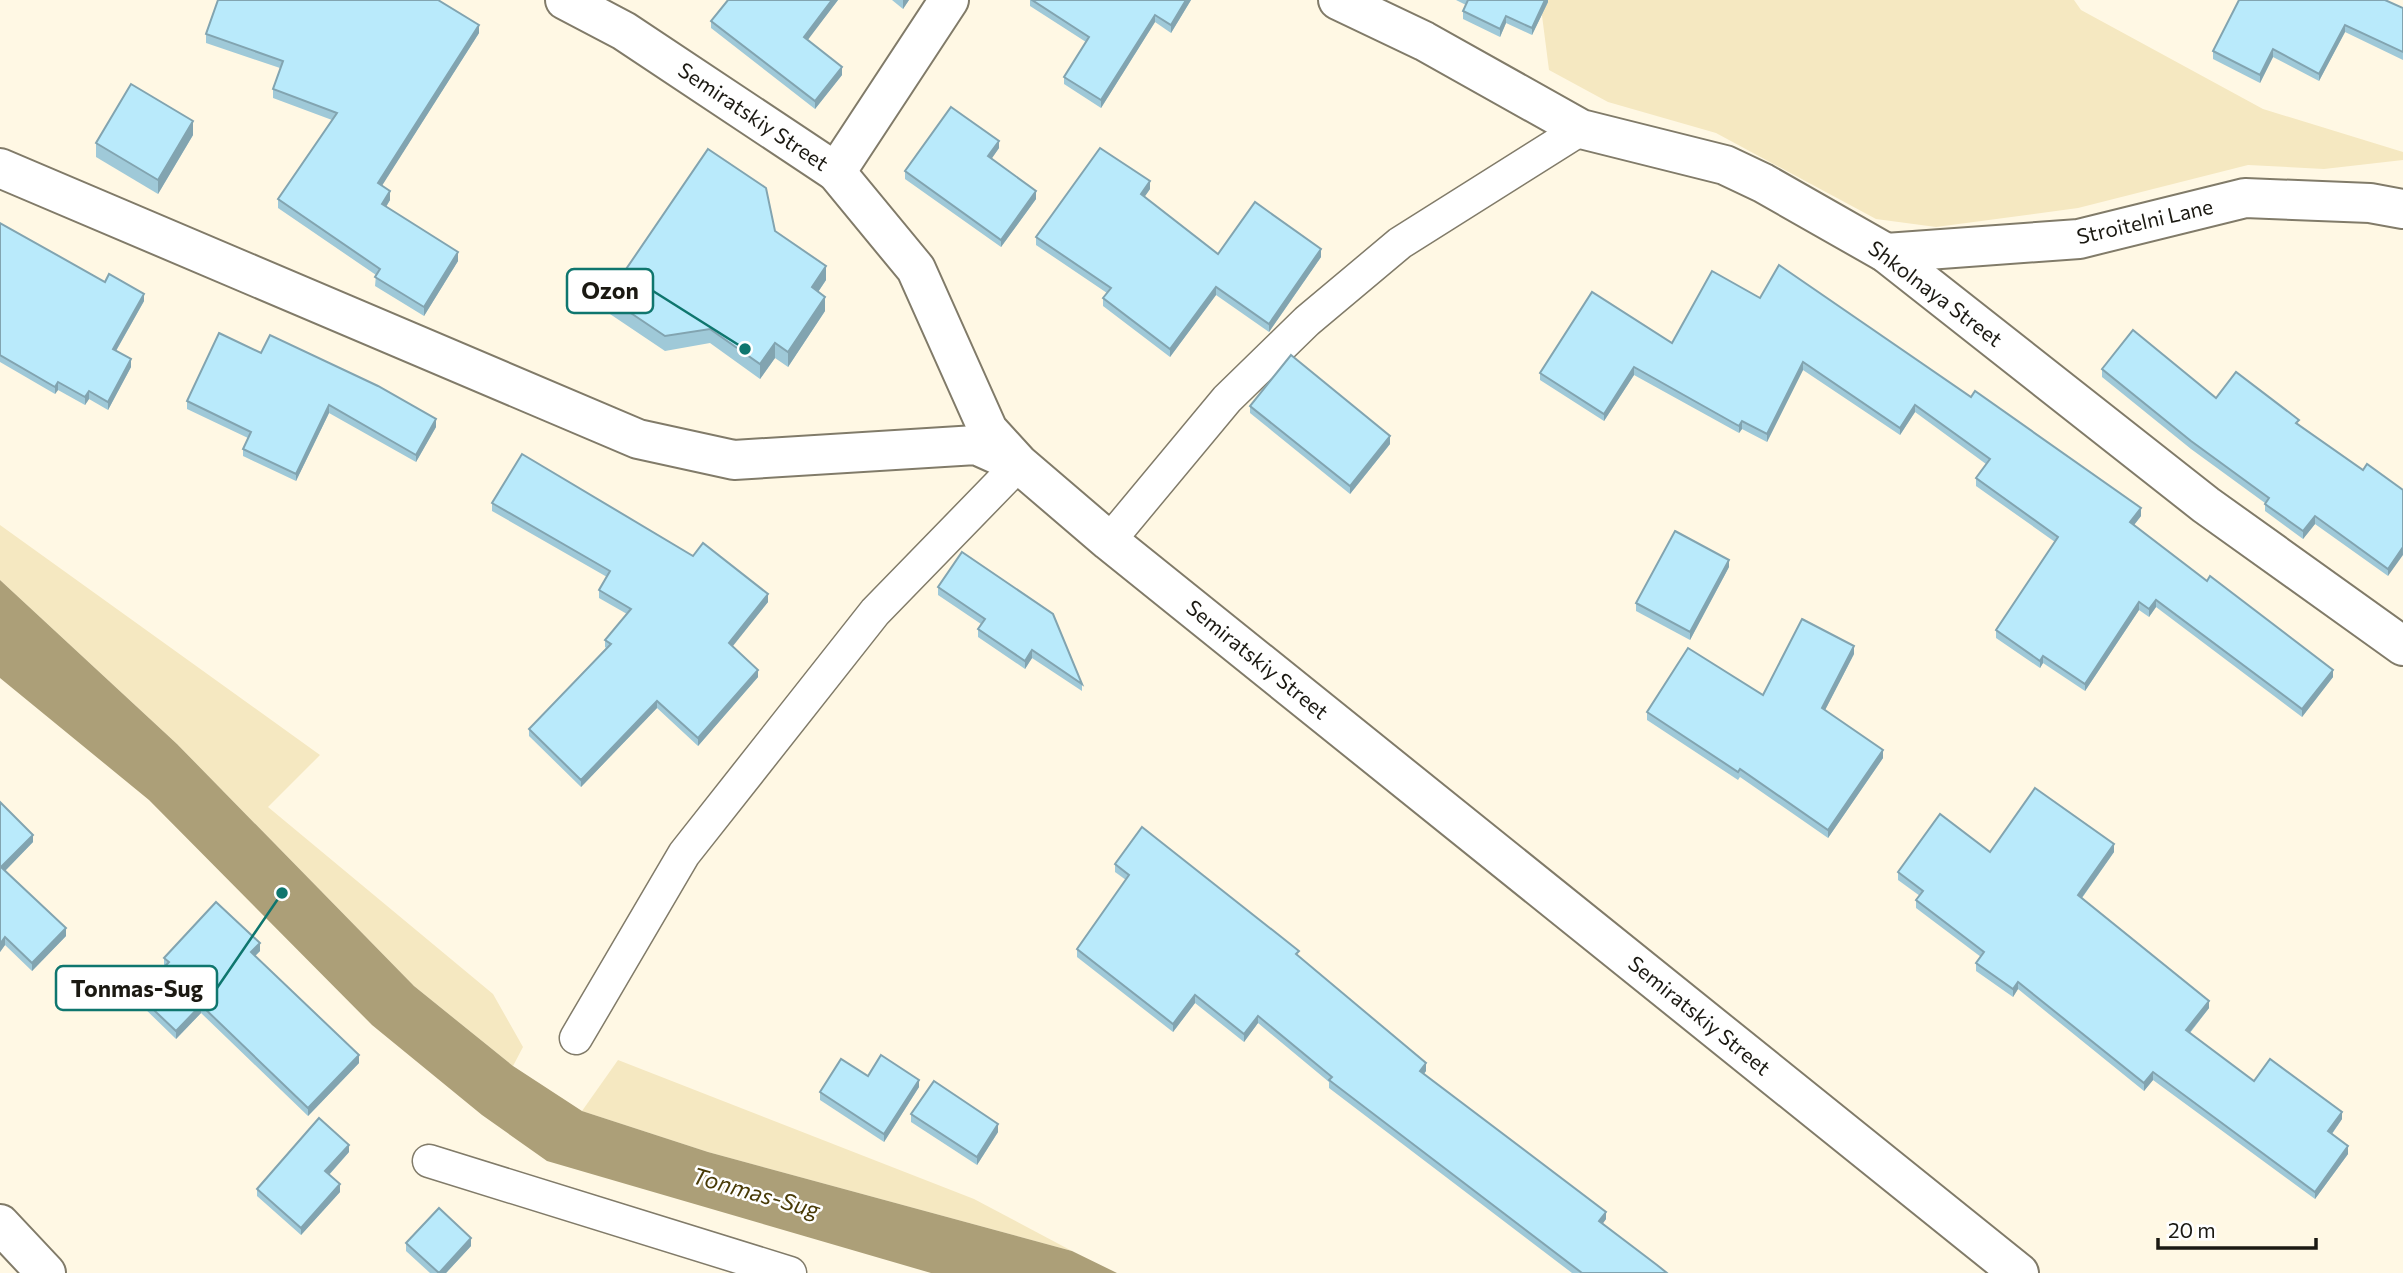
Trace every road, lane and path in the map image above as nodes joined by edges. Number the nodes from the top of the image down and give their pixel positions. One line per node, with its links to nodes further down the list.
1 (565, 0): 6 (street, Semiratskiy Street)
2 (949, 0): 6 (street)
3 (1339, 0): 4 (street, Shkolnaya Street)
4 (1581, 129): 8 (street, Shkolnaya Street); 10 (lane)
5 (0, 168): 9 (street)
6 (836, 172): 9 (street, Semiratskiy Street)
7 (2403, 209): 8 (street, Stroitelni Lane)
8 (1886, 253): 11 (street, Shkolnaya Street)
9 (1019, 464): 10 (street, Semiratskiy Street); 12 (lane)
10 (1109, 541): 17 (street, Semiratskiy Street)
11 (2403, 646)
12 (576, 1038)
13 (429, 1161): 16 (lane)
14 (0, 1224): 15 (street)
15 (46, 1273)
16 (790, 1273)
17 (2019, 1273)

